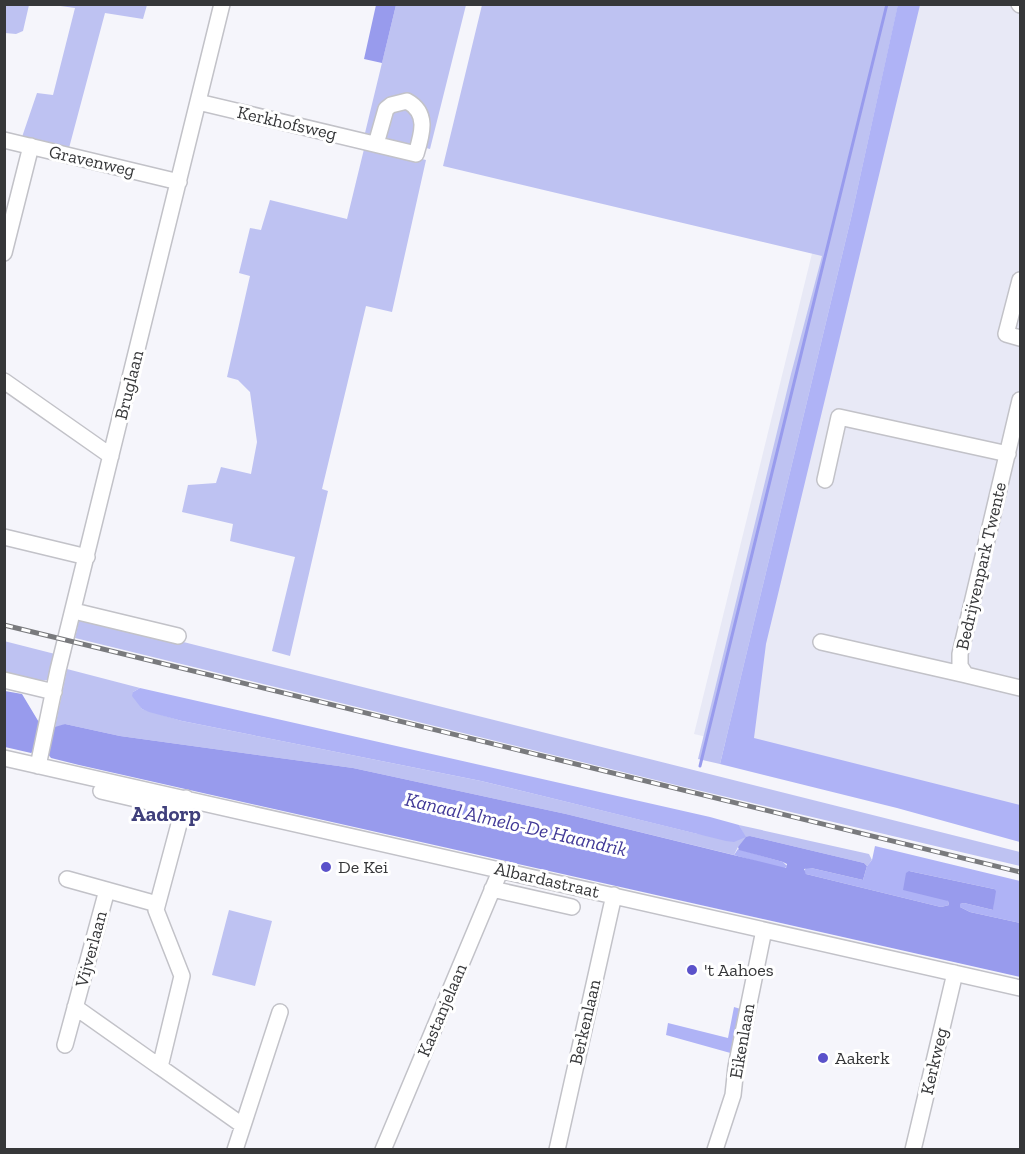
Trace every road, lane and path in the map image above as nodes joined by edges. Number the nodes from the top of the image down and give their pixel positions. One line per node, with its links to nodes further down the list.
1 (222, 4): 2 (street, Bruglaan)
2 (198, 102): 4 (street, Kerkhofsweg); 6 (street, Bruglaan)
3 (4, 140): 5 (street, Gravenweg)
4 (376, 144): 4 (street, Kerkhofsweg)
5 (31, 146): 6 (street, Gravenweg); 7 (street)
6 (179, 182): 13 (street, Bruglaan)
7 (4, 253)
8 (1020, 280): 9 (street)
9 (1020, 338)
10 (4, 381): 13 (street)
11 (1020, 400): 12 (street, Bedrijvenpark Twente)
12 (1008, 454): 14 (street); 20 (street, Bedrijvenpark Twente)
13 (111, 456): 16 (street, Bruglaan)
14 (825, 480)
15 (4, 537): 16 (street)
16 (87, 557): 17 (street, Bruglaan)
17 (74, 611): 18 (street); 23 (street, Bruglaan)
18 (178, 636)
19 (821, 642): 20 (street)
20 (966, 675): 22 (street, Bedrijvenpark Twente)
21 (4, 680): 23 (street)
22 (1020, 688)
23 (54, 692): 25 (street, Bruglaan)
24 (4, 758): 25 (street, Albardastraat)
25 (38, 766): 26 (street, Albardastraat)
26 (184, 804): 27 (street, Albardastraat); 32 (street)
27 (501, 870): 29 (street, Kastanjelaan); 31 (street, Albardastraat)
28 (67, 879): 30 (street, Vijverlaan)
29 (492, 889): 33 (street, Albardastraat); 43 (street, Kastanjelaan)
30 (107, 890): 32 (street, Vijverlaan); 37 (street, Vijverlaan)
31 (614, 895): 34 (street, Albardastraat); 44 (street, Berkenlaan)
32 (157, 904): 40 (street)
33 (572, 907)
34 (764, 930): 35 (street, Albardastraat); 45 (street, Eikenlaan)
35 (955, 973): 36 (street, Albardastraat); 46 (street, Kerkweg)
36 (1020, 988)
37 (75, 1007): 39 (street, Vijverlaan); 40 (street, Vijverlaan)
38 (280, 1012): 41 (street)
39 (64, 1045)
40 (160, 1067): 41 (street, Vijverlaan)
41 (242, 1125): 42 (street)
42 (235, 1149)
43 (382, 1149)
44 (557, 1149)
45 (715, 1149)
46 (914, 1149)

